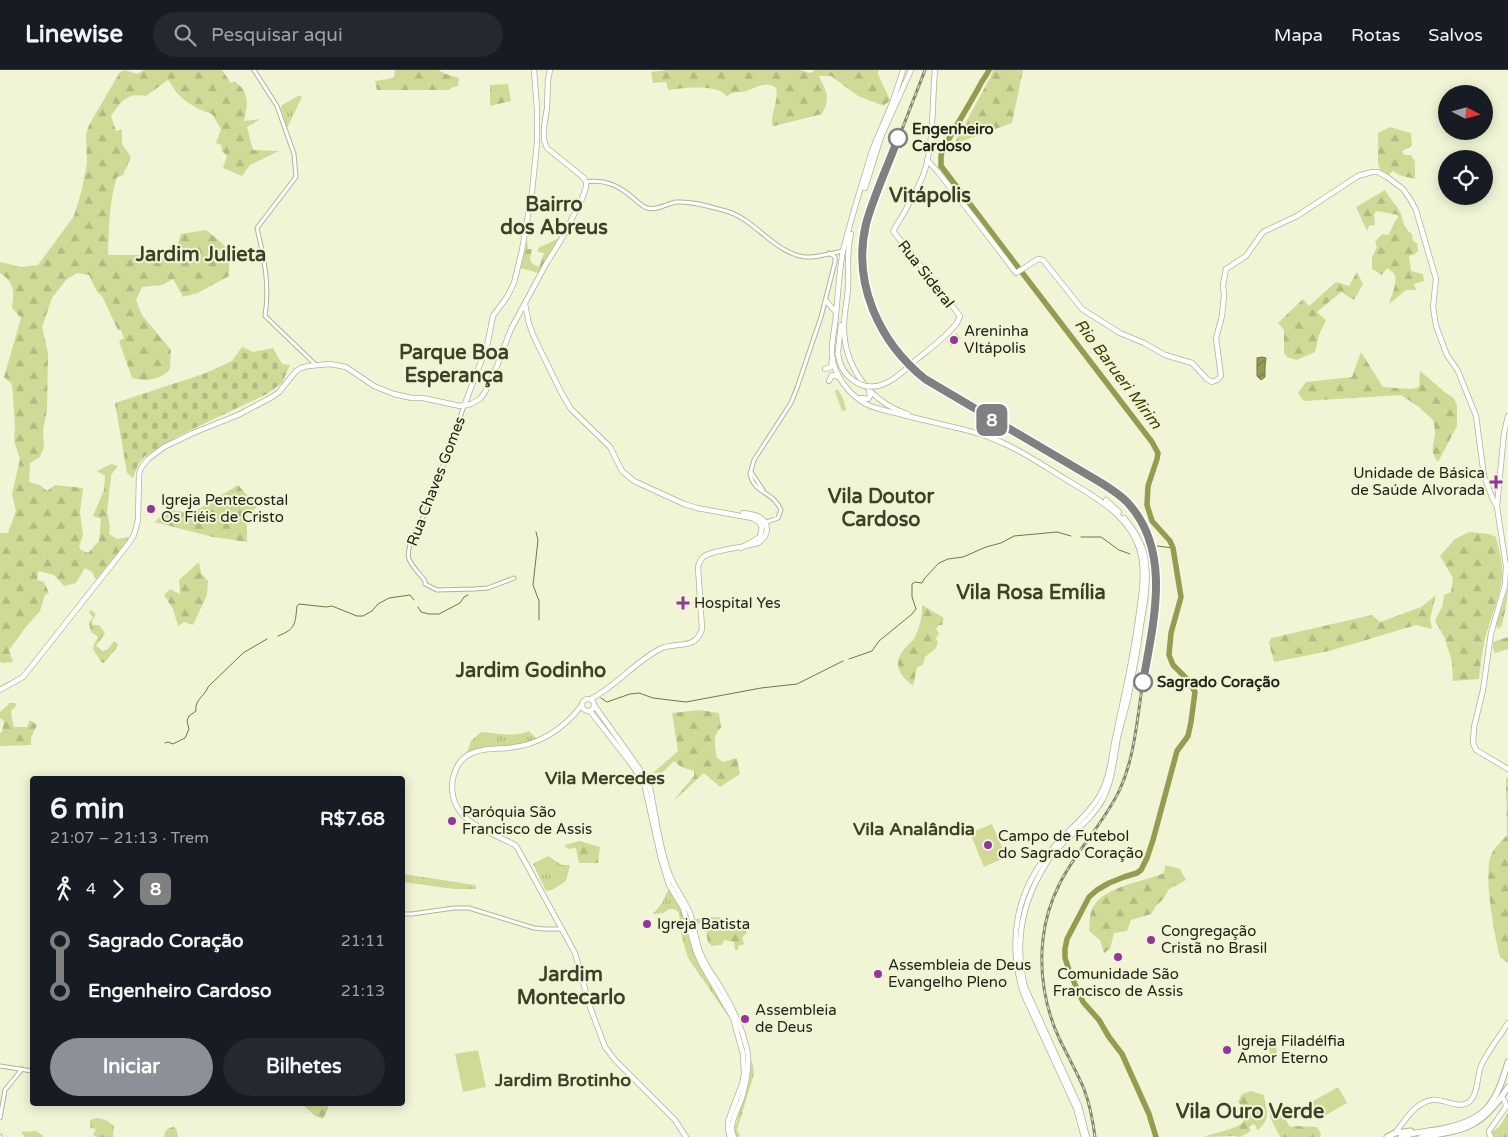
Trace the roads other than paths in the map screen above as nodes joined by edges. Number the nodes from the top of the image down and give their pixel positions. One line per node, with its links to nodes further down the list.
1 (254, 70): 23 (street)
2 (534, 70): 7 (main road)
3 (550, 70): 8 (main road)
4 (903, 70): 11 (main road)
5 (911, 70): 14 (main road)
6 (935, 70): 9 (main road)
7 (537, 143): 8 (main road); 29 (main road)
8 (547, 148): 10 (main road)
9 (927, 160): 21 (main road, Rua Sideral, bridge); 31 (main road)
10 (586, 182): 12 (street); 16 (main road)
11 (843, 251): 12 (street); 13 (main road)
12 (830, 253): 15 (street)
13 (838, 285): 14 (main road); 18 (main road)
14 (848, 285): 17 (main road)
15 (826, 301): 18 (main road); 32 (street)
16 (525, 304): 19 (main road); 20 (main road)
17 (845, 310): 21 (main road); 27 (main road)
18 (836, 313): 21 (main road); 22 (main road)
19 (517, 320): 20 (main road); 29 (main road)
20 (529, 324): 32 (main road)
21 (838, 352)
22 (832, 356): 24 (main road); 25 (main road)
23 (316, 365): 29 (main road); 36 (main road)
24 (825, 369)
25 (839, 377): 26 (main road); 28 (main road)
26 (829, 380)
27 (868, 389): 28 (main road); 35 (main road)
28 (852, 393): 33 (main road)
29 (464, 406): 34 (street, Rua Chaves Gomes)
30 (1508, 416): 31 (main road)
31 (1497, 506): 42 (main road)
32 (763, 523): 37 (main road)
33 (1142, 564): 35 (main road); 40 (main road)
34 (514, 578)
35 (1147, 587): 41 (main road)
36 (0, 690)
37 (593, 702): 38 (main road); 39 (main road); 61 (main road)
38 (583, 707): 39 (main road); 45 (main road)
39 (590, 710): 61 (main road)
40 (1120, 718): 41 (main road); 43 (main road)
41 (1122, 725): 43 (main road)
42 (1508, 769)
43 (1029, 891): 53 (main road); 56 (main road)
44 (405, 914): 45 (street)
45 (561, 928): 60 (main road)
46 (1508, 1023): 55 (main road)
47 (1508, 1062): 59 (highway)
48 (0, 1066): 49 (street)
49 (22, 1069): 50 (street); 54 (street)
50 (30, 1071)
51 (1508, 1088): 52 (highway)
52 (1502, 1098): 59 (highway); 65 (main road)
53 (1076, 1108): 56 (main road); 62 (main road)
54 (0, 1118)
55 (1404, 1120): 57 (main road); 58 (main road)
56 (1085, 1128): 62 (main road)
57 (1413, 1131): 58 (highway); 59 (highway)
58 (1395, 1133): 63 (highway)
59 (1421, 1134): 64 (highway)
60 (686, 1137)
61 (732, 1137)
62 (1085, 1137)
63 (1386, 1137)
64 (1402, 1137)
65 (1492, 1137)

